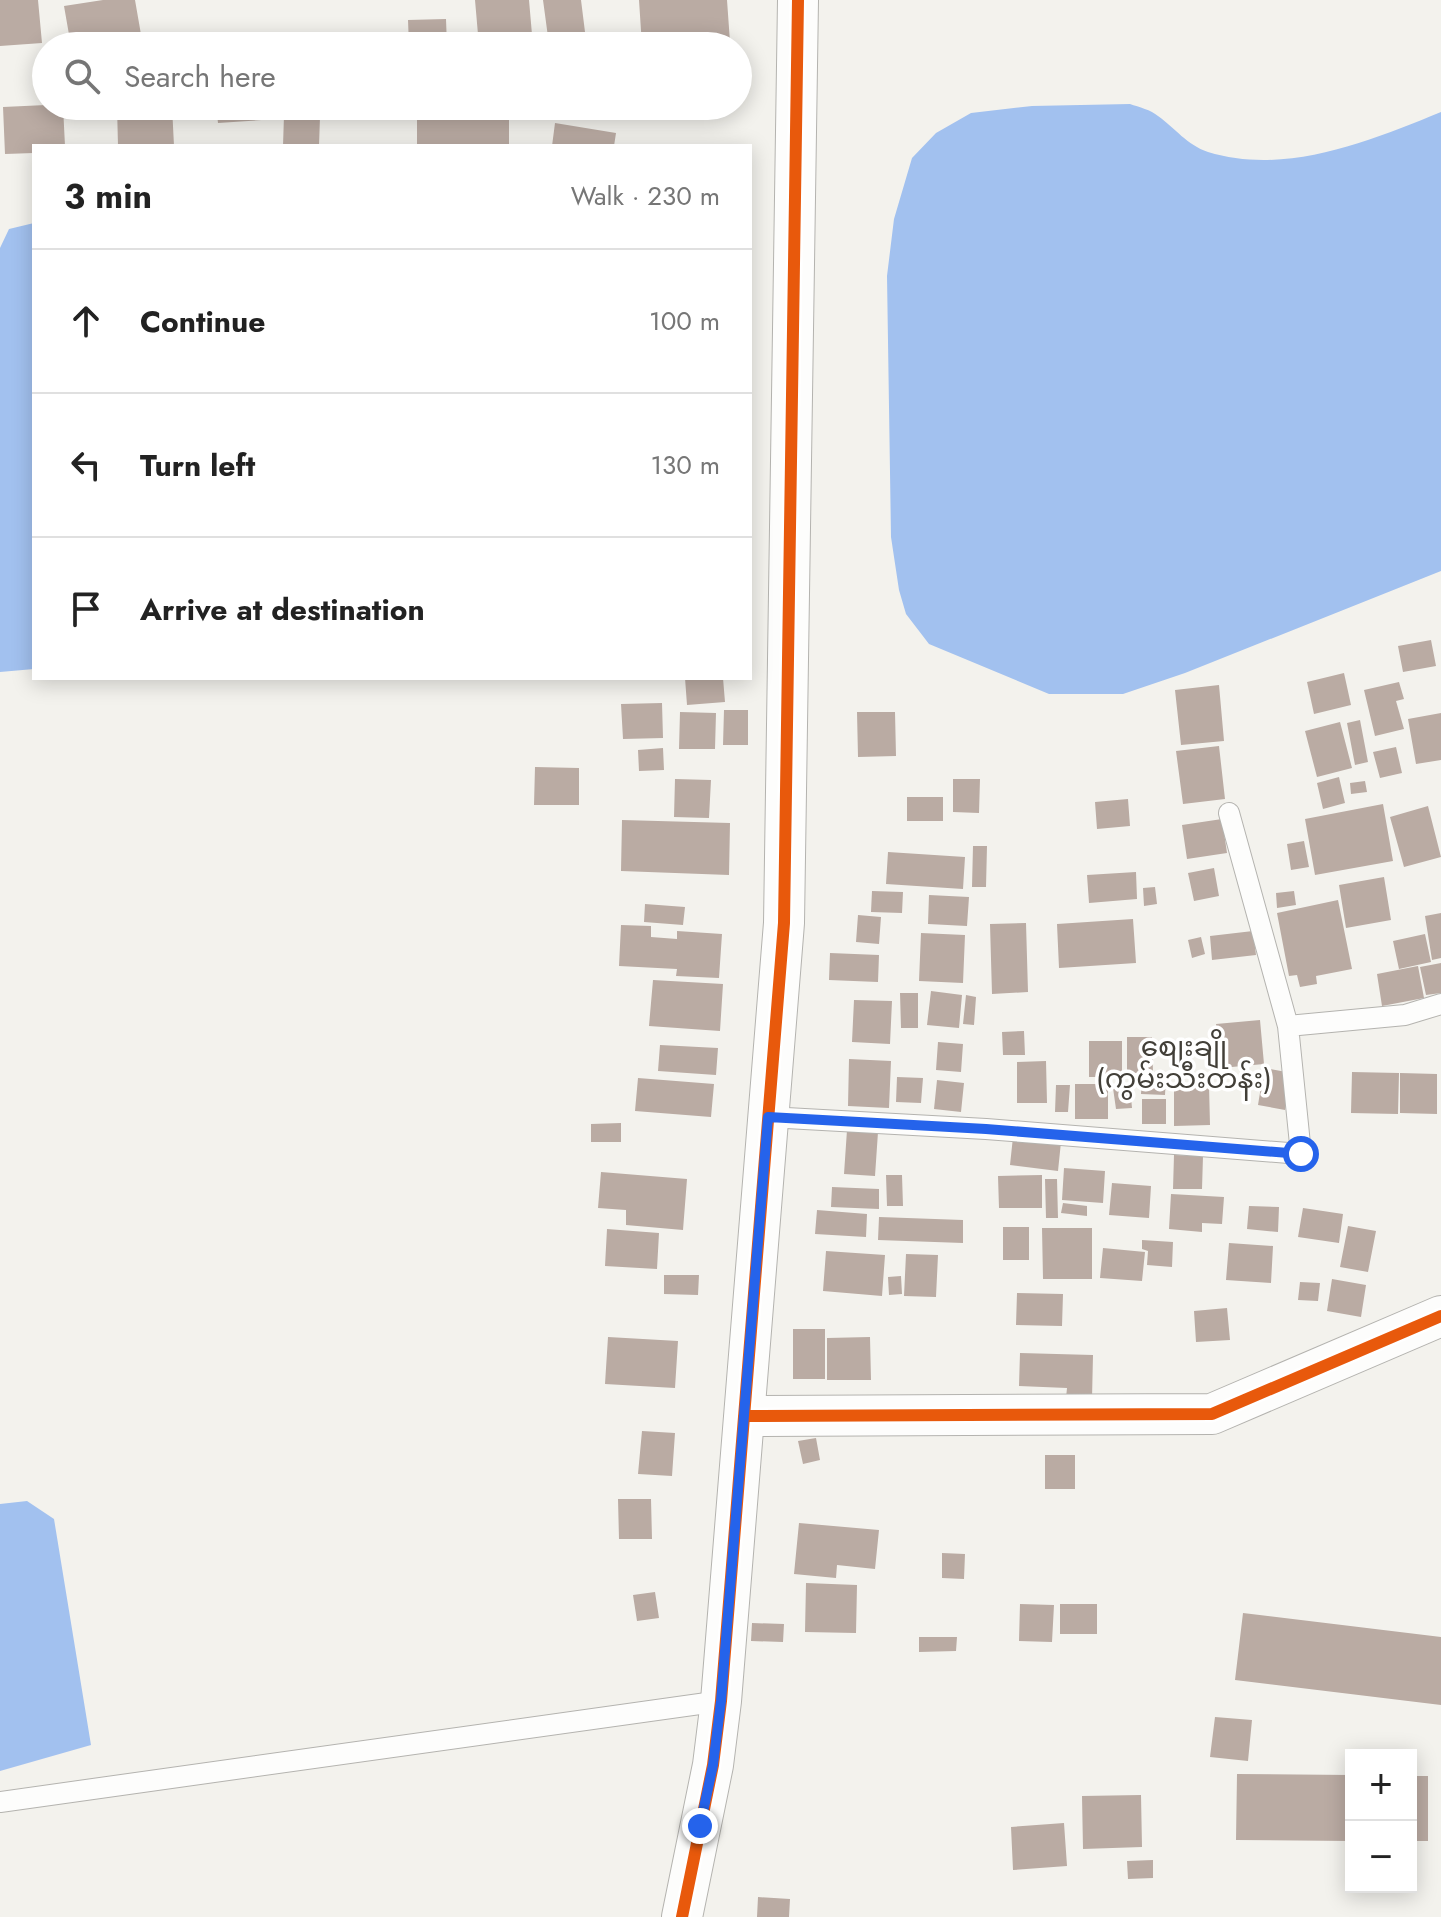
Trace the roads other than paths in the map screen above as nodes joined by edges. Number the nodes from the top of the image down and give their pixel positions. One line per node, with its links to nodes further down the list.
1 (798, 0): 5 (street)
2 (1229, 813): 4 (lane)
3 (1441, 1004): 4 (lane)
4 (1288, 1026): 5 (lane)
5 (768, 1117): 7 (street)
6 (1441, 1316): 7 (street)
7 (744, 1416): 8 (street)
8 (721, 1701): 9 (lane); 10 (street)
9 (0, 1802)
10 (682, 1917)

